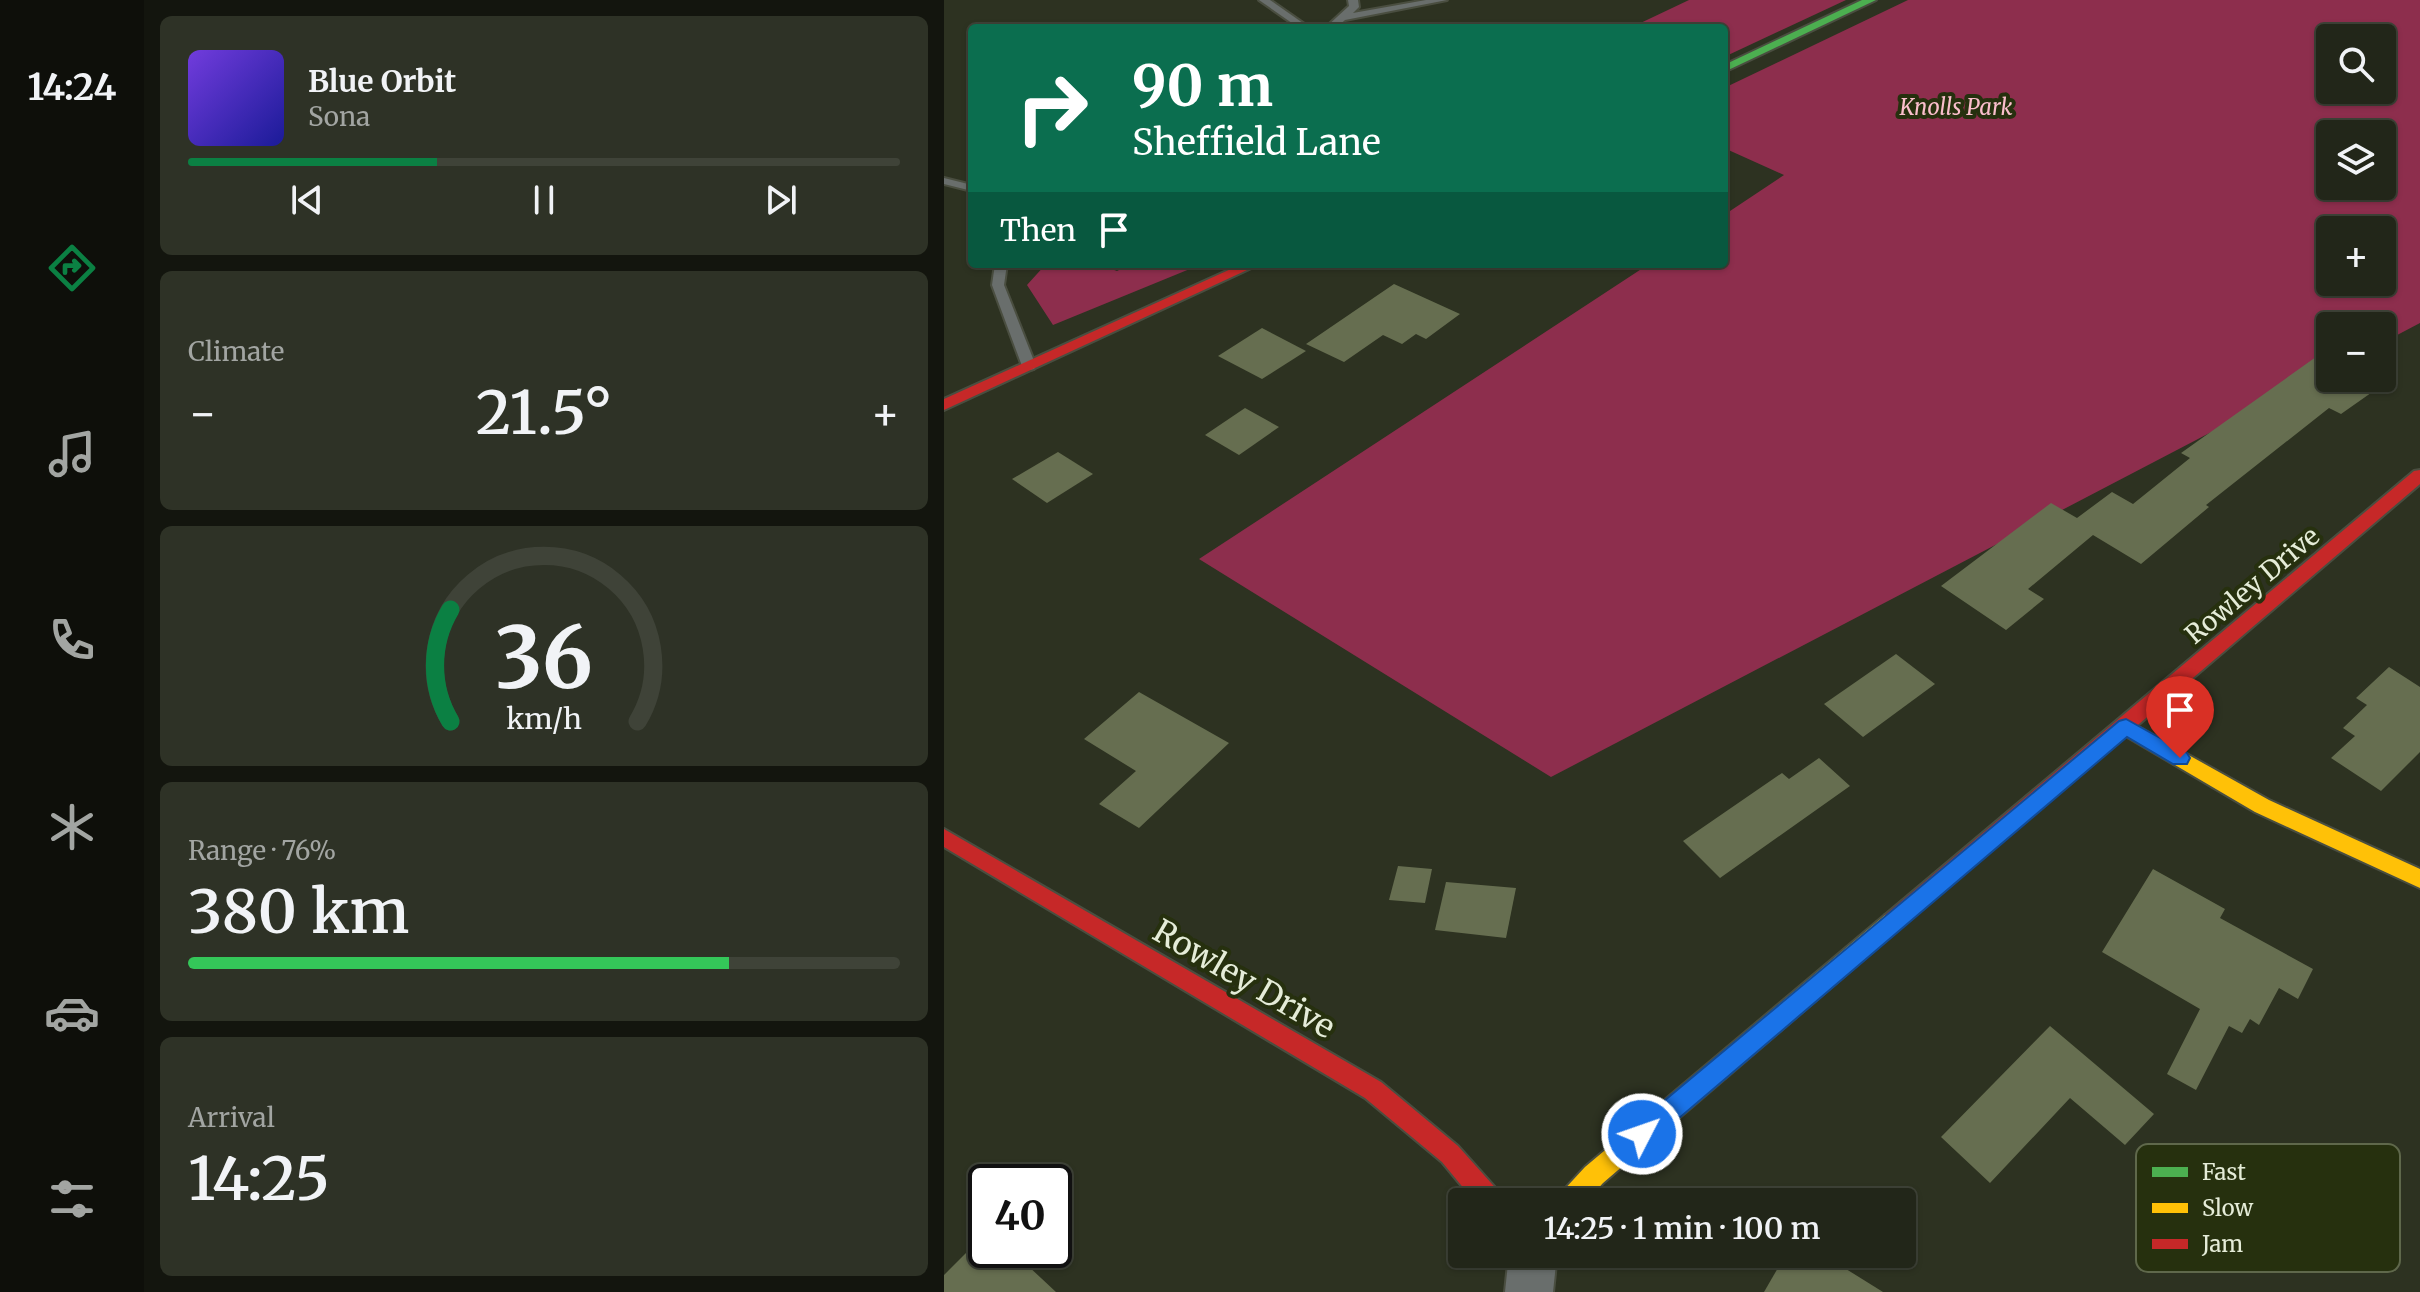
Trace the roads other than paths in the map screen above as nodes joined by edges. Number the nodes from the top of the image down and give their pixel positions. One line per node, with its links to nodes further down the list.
1 (1264, 0): 6 (lane)
2 (1353, 0): 5 (lane)
3 (1442, 0): 5 (lane)
4 (1871, 0): 8 (street)
5 (1346, 17): 7 (lane)
6 (1299, 24)
7 (1336, 24)
8 (1728, 67)
9 (944, 181): 10 (lane)
10 (968, 187)
11 (1000, 268): 13 (lane)
12 (1244, 268): 13 (street)
13 (1029, 366): 14 (street)
14 (944, 405)
15 (2420, 475): 16 (street, Rowley Drive)
16 (2126, 727): 18 (street); 20 (street, Rowley Drive)
17 (944, 837): 19 (street, Rowley Drive)
18 (2420, 879)
19 (1479, 1188)
20 (1582, 1188)
21 (1532, 1268): 22 (street)
22 (1529, 1292)

